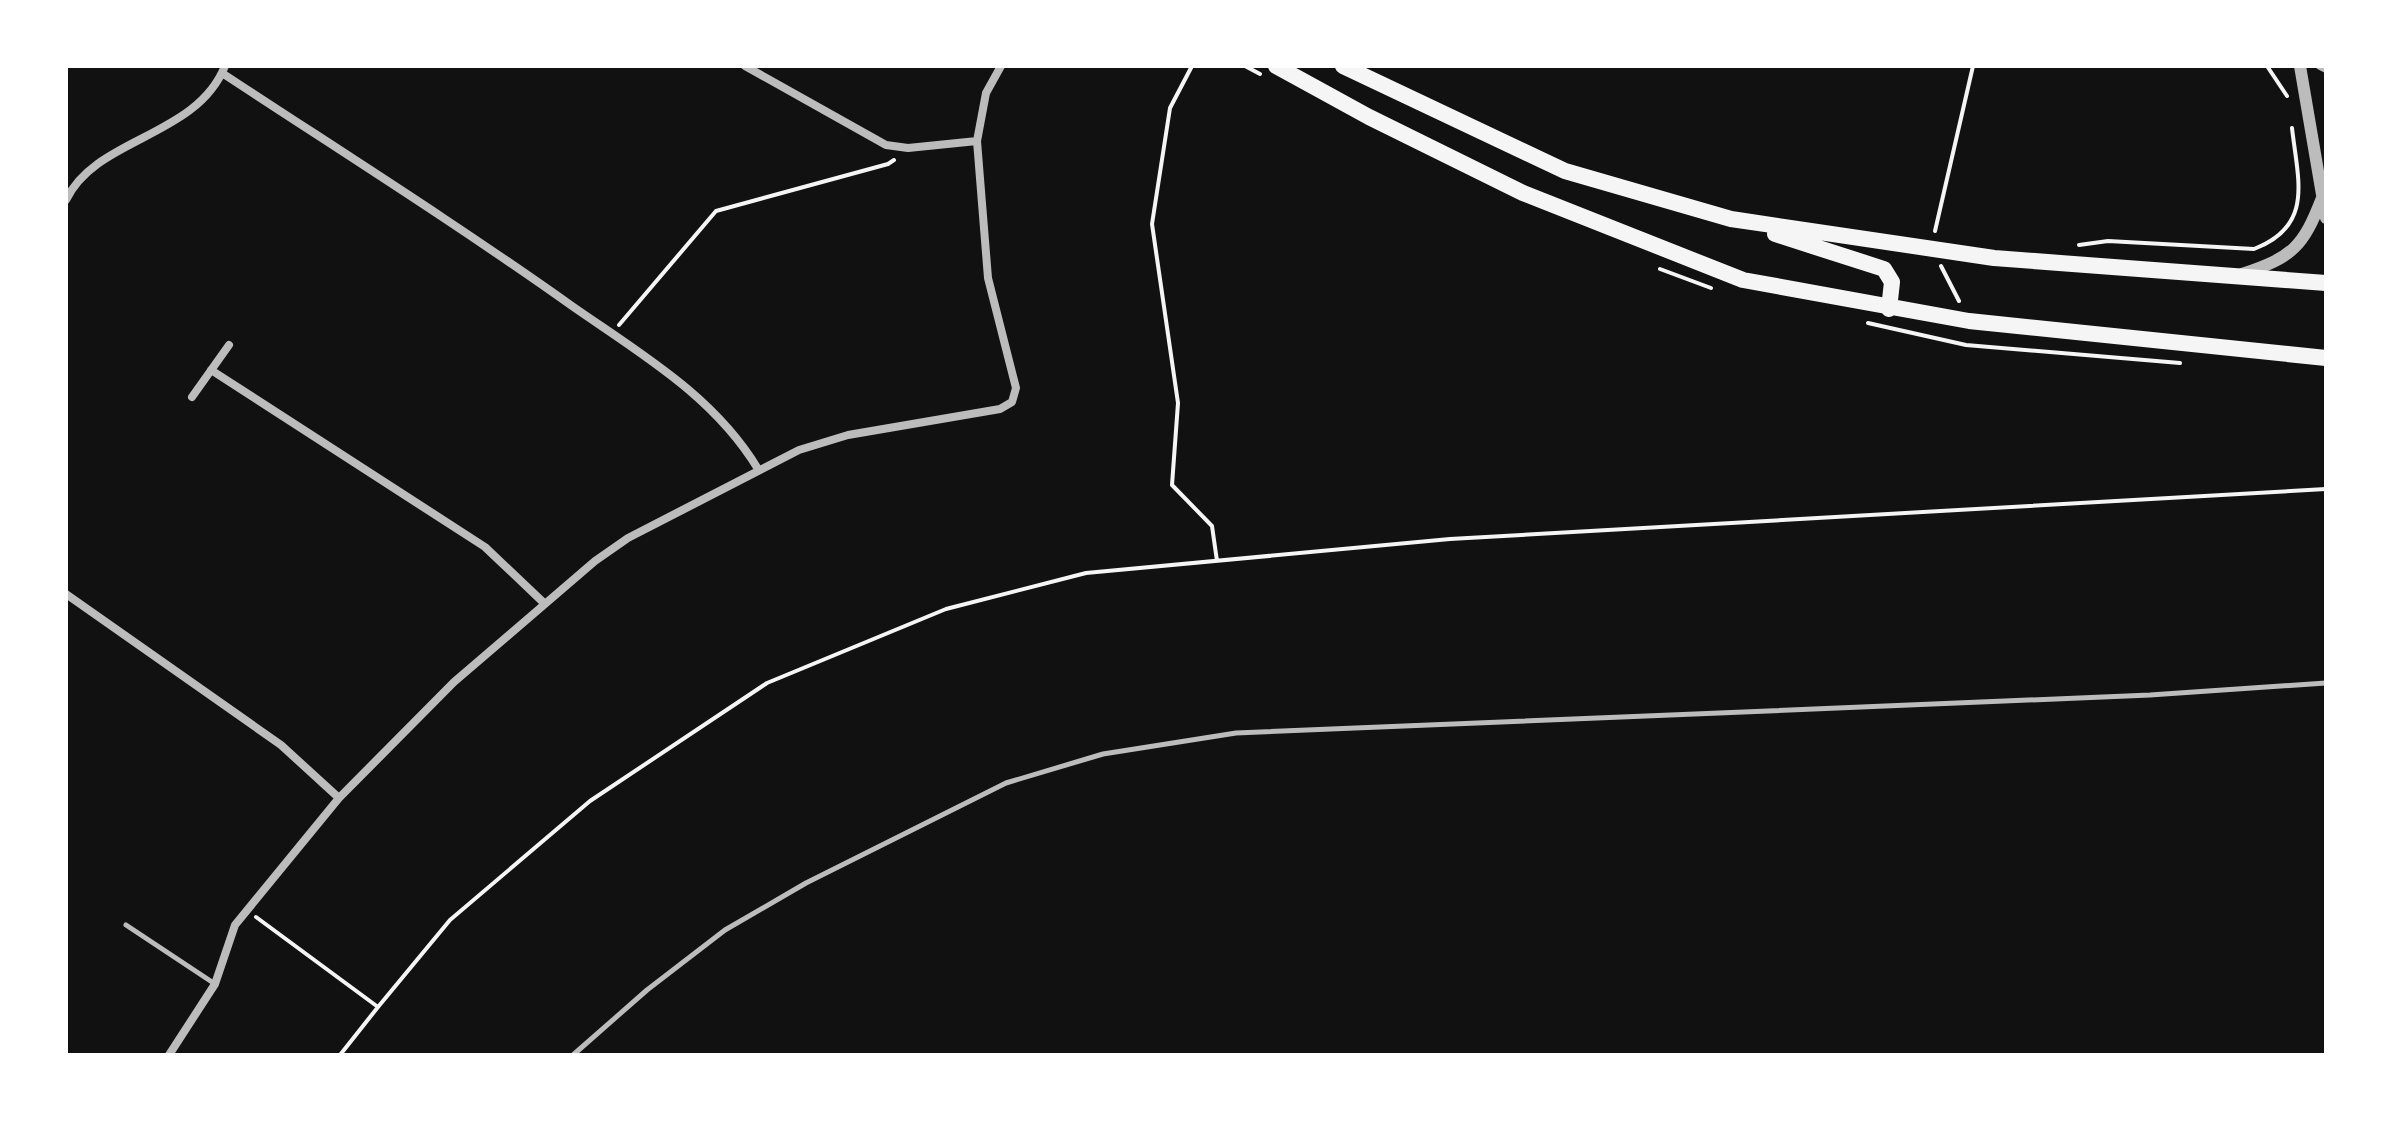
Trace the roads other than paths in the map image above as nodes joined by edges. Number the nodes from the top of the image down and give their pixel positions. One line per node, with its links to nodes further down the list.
1 (745, 66): 9 (street)
2 (1001, 66): 9 (street)
3 (1276, 66): 16 (highway)
4 (1343, 66): 13 (highway)
5 (2300, 66): 10 (street)
6 (2320, 66): 7 (street)
7 (2326, 69)
8 (224, 70): 11 (street); 21 (street)
9 (977, 141): 21 (street)
10 (2323, 198): 12 (street); 14 (street)
11 (66, 200)
12 (2326, 218)
13 (1731, 219): 14 (highway); 16 (highway)
14 (2236, 276): 15 (highway)
15 (2326, 283)
16 (1889, 309): 18 (highway)
17 (229, 345): 19 (street)
18 (2321, 355)
19 (211, 370): 20 (street); 23 (street)
20 (192, 397)
21 (758, 469): 23 (street)
22 (66, 594): 25 (street)
23 (545, 604): 25 (street)
24 (2326, 683): 29 (lane)
25 (339, 798): 27 (street)
26 (126, 925): 27 (lane)
27 (215, 984): 28 (street)
28 (169, 1055)
29 (573, 1055)

